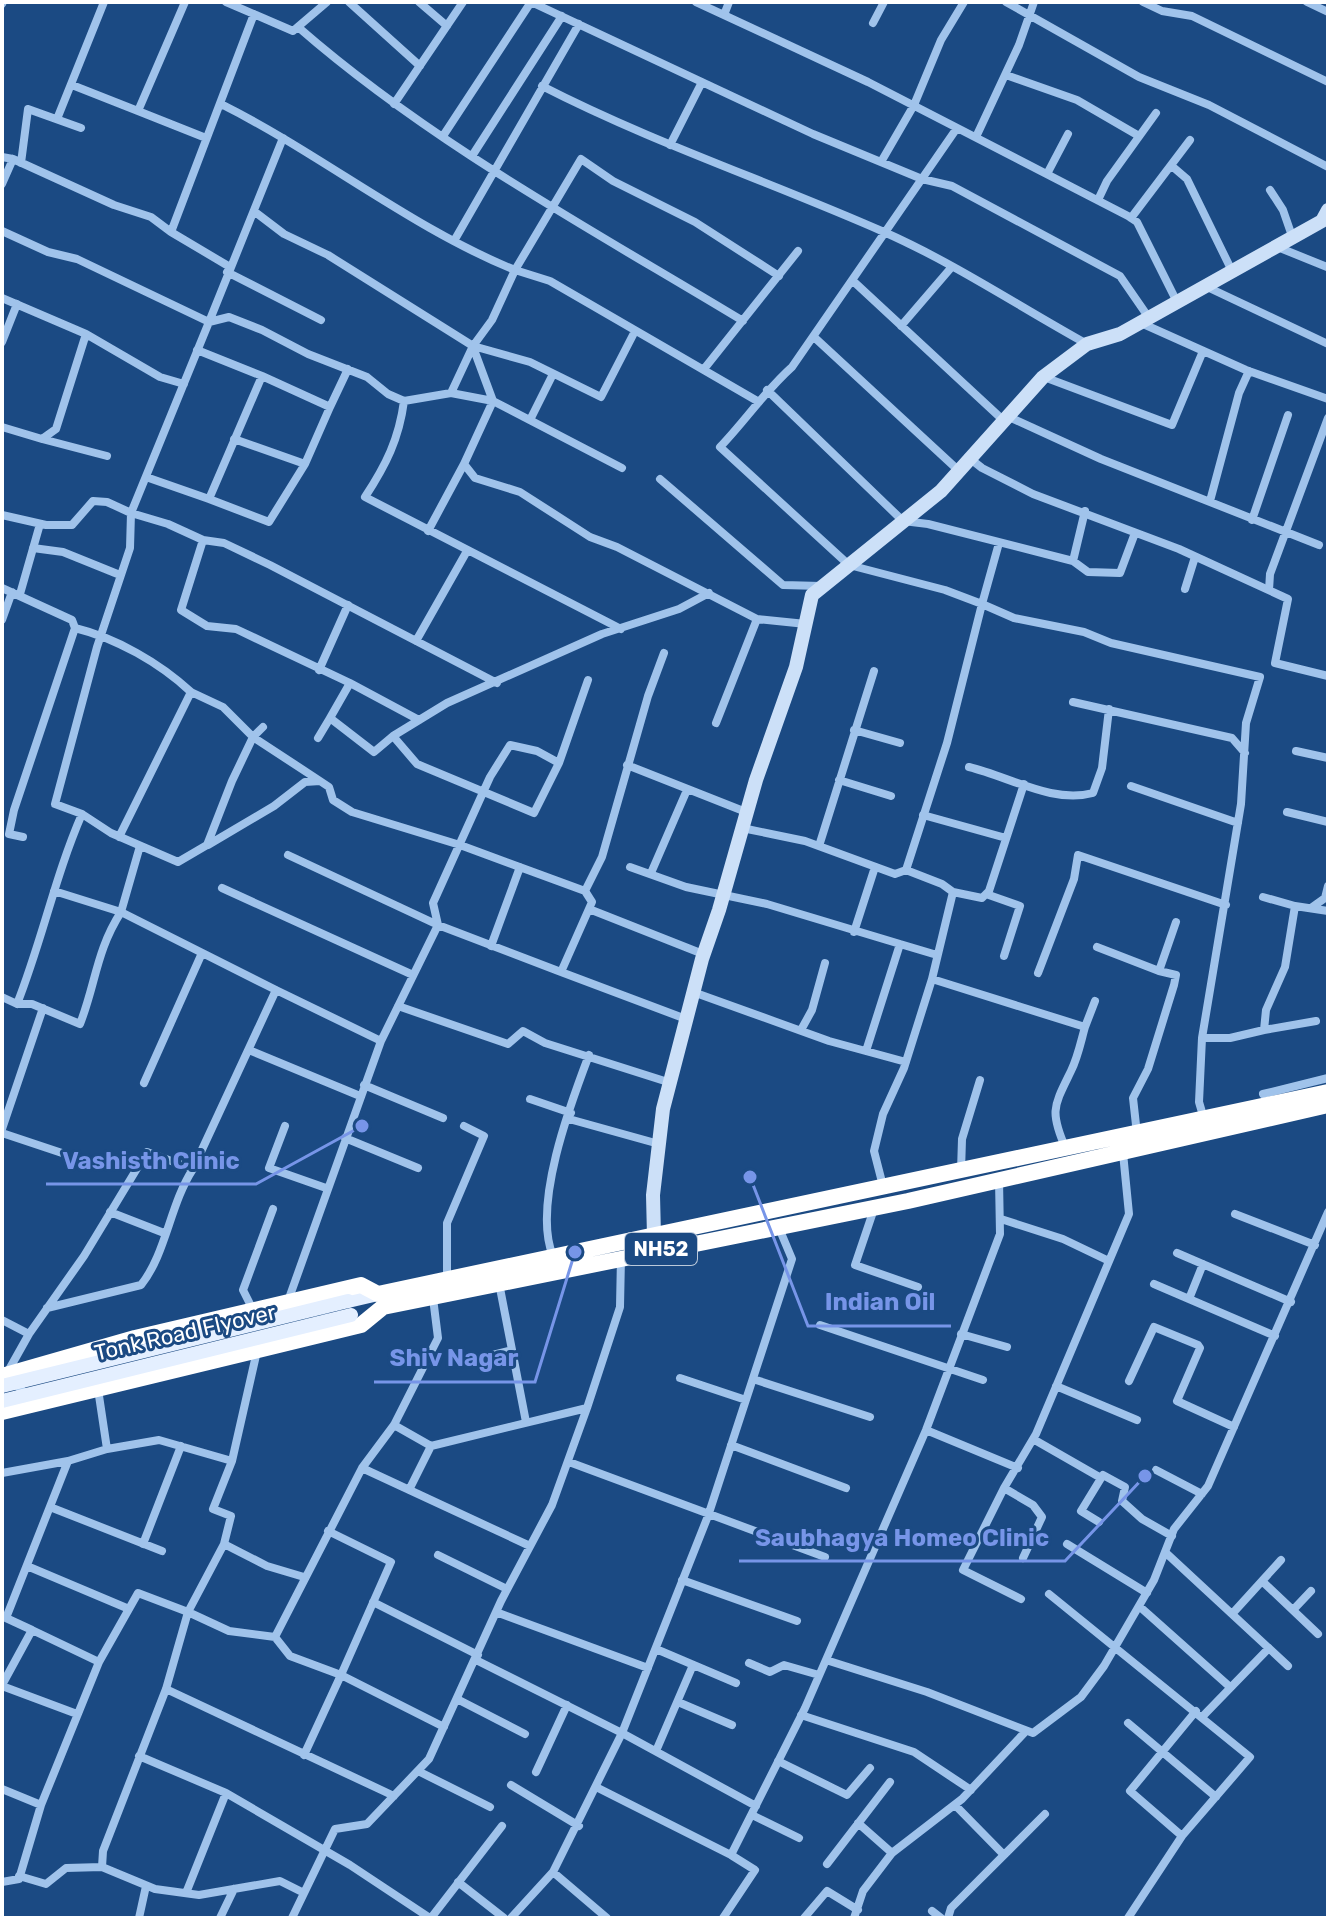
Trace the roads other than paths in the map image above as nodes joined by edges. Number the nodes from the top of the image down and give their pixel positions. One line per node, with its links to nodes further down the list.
1 (104, 2): 30 (street)
2 (185, 2): 35 (street)
3 (226, 2): 18 (street)
4 (327, 2): 25 (street)
5 (349, 2): 26 (street)
6 (419, 2): 24 (street)
7 (463, 2): 24 (street)
8 (531, 2): 21 (street); 41 (street)
9 (696, 2): 19 (street)
10 (729, 2): 19 (street)
11 (884, 2): 22 (street)
12 (964, 2): 34 (street)
13 (1006, 2): 20 (street)
14 (1034, 2): 20 (street)
15 (1143, 2): 29 (street)
16 (1307, 2): 17 (street)
17 (1328, 12)
18 (254, 14): 25 (street); 32 (street)
19 (724, 15): 34 (street)
20 (1029, 15): 27 (street); 53 (street)
21 (562, 16): 23 (street); 48 (street)
22 (873, 23)
23 (579, 24): 28 (street); 31 (street)
24 (447, 26): 26 (street)
25 (298, 27): 33 (street)
26 (420, 66): 33 (street)
27 (1006, 75): 42 (street); 43 (street)
28 (702, 82): 47 (street); 51 (street)
29 (1328, 82)
30 (72, 85): 35 (street); 37 (street)
31 (542, 86): 47 (street); 54 (street)
32 (221, 104): 44 (street); 45 (street)
33 (394, 104): 41 (street)
34 (914, 105): 39 (street); 51 (street)
35 (138, 111): 44 (street)
36 (1156, 113): 42 (street)
37 (57, 119): 38 (street); 50 (street)
38 (81, 128)
39 (957, 128): 43 (street); 56 (street)
40 (1068, 134): 55 (street)
41 (443, 136): 48 (street)
42 (1139, 136): 59 (street)
43 (976, 137): 55 (street)
44 (206, 138): 65 (street)
45 (283, 138): 62 (street); 68 (street)
46 (1190, 140): 52 (street)
47 (670, 145): 66 (street)
48 (472, 156): 54 (street)
49 (2, 157): 50 (street)
50 (17, 161): 57 (street); 65 (street)
51 (881, 162): 56 (street)
52 (1173, 167): 63 (street); 75 (street)
53 (1328, 167)
54 (492, 170): 60 (street); 68 (street)
55 (1047, 174): 59 (street)
56 (922, 179): 66 (street); 83 (street)
57 (2, 184)
58 (1270, 190): 67 (street)
59 (1098, 200): 63 (street)
60 (553, 206): 74 (street); 76 (street); 84 (street)
61 (1328, 210): 67 (street)
62 (255, 212): 72 (street); 93 (street)
63 (1131, 218): 80 (street)
64 (2, 231): 85 (street)
65 (171, 232): 72 (street)
66 (886, 233): 73 (street); 77 (street)
67 (1292, 236): 69 (street)
68 (454, 241): 74 (street)
69 (1274, 246): 71 (street); 75 (street)
70 (798, 251): 76 (street)
71 (1327, 267)
72 (229, 269): 82 (street); 85 (street)
73 (950, 269): 86 (street); 91 (street)
74 (515, 270): 87 (street); 93 (street)
75 (1232, 271): 78 (street)
76 (779, 276): 84 (street)
77 (852, 280): 86 (street); 89 (street)
78 (1204, 286): 80 (street); 92 (street)
79 (2, 298): 81 (street)
80 (1177, 302): 83 (street)
81 (17, 304): 88 (street); 90 (street)
82 (321, 320)
83 (1144, 320): 91 (street); 95 (street)
84 (743, 321): 97 (street)
85 (209, 322): 94 (street); 96 (street)
86 (901, 326): 111 (street)
87 (634, 333): 97 (street); 99 (street)
88 (86, 334): 102 (street); 115 (street)
89 (814, 337): 103 (street); 122 (street)
90 (2, 342)
91 (1087, 344): 101 (street)
92 (1328, 344)
93 (473, 346): 99 (street); 104 (street); 107 (street)
94 (197, 350): 100 (street); 102 (street)
95 (1203, 351): 98 (street); 101 (street)
96 (348, 369): 106 (street); 109 (street)
97 (704, 369): 108 (street)
98 (1249, 371): 105 (street); 126 (street)
99 (553, 374): 113 (street)
100 (262, 376): 109 (street); 116 (street)
101 (1043, 377): 111 (street)
102 (184, 384): 123 (street)
103 (767, 390): 108 (street); 131 (street)
104 (451, 393): 106 (street); 107 (street)
105 (1328, 399)
106 (404, 401): 133 (street)
107 (493, 401): 113 (street); 120 (street)
108 (759, 402): 143 (street)
109 (330, 407): 119 (street)
110 (1288, 415): 130 (street)
111 (1005, 418): 118 (street); 126 (street)
112 (1328, 418): 134 (street)
113 (530, 420): 121 (street)
114 (2, 427): 115 (street)
115 (42, 439): 117 (street)
116 (234, 439): 119 (street); 125 (street)
117 (107, 456)
118 (968, 457): 122 (street); 127 (street)
119 (305, 464): 125 (street)
120 (464, 464): 133 (street); 150 (street)
121 (622, 468)
122 (958, 470): 131 (street)
123 (146, 477): 125 (street); 128 (street)
124 (660, 479): 145 (street)
125 (209, 499)
126 (1210, 501): 130 (street)
127 (1085, 511): 135 (street); 142 (street)
128 (131, 513): 132 (street); 136 (street); 144 (street)
129 (2, 515): 132 (street)
130 (1252, 520): 134 (street)
131 (903, 521): 137 (street); 143 (street)
132 (40, 524): 139 (street)
133 (428, 531): 140 (street)
134 (1285, 532): 138 (street); 148 (street)
135 (1135, 533): 141 (street); 142 (street)
136 (203, 540): 152 (street); 161 (street)
137 (999, 543): 142 (street); 151 (street)
138 (1319, 545)
139 (33, 548): 144 (street); 149 (street)
140 (467, 551): 157 (street); 159 (street)
141 (1195, 557): 147 (street); 148 (street)
142 (1073, 561)
143 (849, 565): 145 (street); 151 (street)
144 (120, 575): 158 (street)
145 (822, 586): 155 (street)
146 (2, 588): 149 (street)
147 (1185, 589)
148 (1269, 590): 163 (street)
149 (16, 593): 154 (street); 156 (street)
150 (709, 593): 153 (street); 157 (street)
151 (982, 604): 180 (street); 195 (street)
152 (348, 605): 159 (street); 161 (street)
153 (757, 619): 155 (street); 172 (street)
154 (2, 620)
155 (806, 624): 192 (street)
156 (75, 628): 158 (street); 199 (street)
157 (621, 629): 166 (street)
158 (101, 634): 167 (street); 194 (street)
159 (416, 641): 166 (street)
160 (664, 653): 183 (street)
161 (319, 670): 165 (street)
162 (874, 671): 174 (street)
163 (1327, 673)
164 (588, 680): 182 (street)
165 (350, 683): 170 (street); 171 (street)
166 (497, 683): 171 (street)
167 (191, 692): 176 (street); 200 (street)
168 (1073, 702): 169 (street)
169 (1109, 709): 180 (street); 187 (street)
170 (330, 718): 175 (street); 177 (street)
171 (419, 720): 175 (street)
172 (716, 723)
173 (263, 727): 176 (street)
174 (854, 730): 178 (street); 185 (street)
175 (393, 736): 190 (street)
176 (253, 737): 186 (street); 202 (street)
177 (318, 738)
178 (900, 743)
179 (1296, 751): 181 (street)
180 (1246, 753): 197 (street)
181 (1328, 758)
182 (559, 763): 190 (street); 190 (street)
183 (627, 765): 189 (street); 215 (street)
184 (969, 767): 187 (street)
185 (839, 780): 191 (street); 205 (street)
186 (320, 781): 202 (street); 203 (street)
187 (1024, 784): 201 (street)
188 (1131, 786): 197 (street)
189 (687, 790): 192 (street); 211 (street)
190 (483, 793): 203 (street)
191 (891, 796)
192 (746, 812): 198 (street)
193 (1287, 812): 196 (street)
194 (82, 814): 200 (street); 214 (street)
195 (923, 815): 201 (street); 210 (street)
196 (1328, 822)
197 (1238, 823): 220 (street)
198 (742, 828): 205 (street); 218 (street)
199 (23, 837)
200 (119, 837): 204 (street)
201 (1006, 838): 217 (street)
202 (207, 845): 204 (street)
203 (460, 845): 207 (street); 227 (street)
204 (140, 846): 225 (street)
205 (819, 846): 209 (street)
206 (288, 855): 227 (street)
207 (520, 867): 215 (street); 230 (street)
208 (630, 867): 211 (street)
209 (875, 867): 210 (street); 228 (street)
210 (906, 870): 216 (street)
211 (651, 873): 218 (street)
212 (1328, 886): 222 (street)
213 (222, 888): 240 (street)
214 (54, 891): 225 (street); 246 (street)
215 (585, 891): 223 (street)
216 (953, 892): 217 (street); 234 (street)
217 (986, 894): 235 (street)
218 (723, 896): 228 (street); 233 (street)
219 (1263, 897): 221 (street)
220 (1226, 905): 239 (street); 254 (street)
221 (1295, 906): 222 (street); 253 (street)
222 (1311, 908): 224 (street)
223 (589, 909): 233 (street); 238 (street)
224 (1328, 911)
225 (121, 912): 232 (street); 248 (street)
226 (1176, 922): 237 (street)
227 (438, 925): 230 (street); 240 (street)
228 (854, 932): 229 (street)
229 (900, 944): 234 (street); 257 (street)
230 (491, 946): 238 (street)
231 (1097, 947): 237 (street)
232 (202, 953): 242 (street); 262 (street)
233 (703, 954): 243 (street)
234 (937, 955): 241 (street)
235 (1004, 956)
236 (825, 963): 252 (street)
237 (1159, 971): 276 (street)
238 (561, 972): 249 (street)
239 (1038, 973)
240 (413, 975): 247 (street)
241 (932, 979): 251 (street); 259 (street)
242 (276, 990): 255 (street); 256 (street)
243 (693, 992): 249 (street); 252 (street)
244 (2, 997): 246 (street)
245 (1095, 1001): 251 (street)
246 (17, 1004): 248 (street)
247 (398, 1006): 255 (street); 258 (street)
248 (43, 1008): 275 (street)
249 (686, 1019): 263 (street)
250 (1316, 1021): 253 (street)
251 (1085, 1027): 279 (street)
252 (801, 1030): 257 (street)
253 (1264, 1030): 254 (street)
254 (1202, 1038): 272 (street)
255 (381, 1041): 264 (street)
256 (249, 1050): 267 (street); 283 (street)
257 (866, 1051): 259 (street)
258 (589, 1055): 263 (street); 270 (street)
259 (906, 1062): 286 (street)
260 (1328, 1078): 266 (street)
261 (980, 1080): 284 (street)
262 (144, 1083)
263 (671, 1083): 278 (street)
264 (364, 1085): 267 (street); 271 (street)
265 (1328, 1092): 272 (highway, NH52)
266 (1263, 1094)
267 (360, 1096): 277 (street)
268 (530, 1099): 270 (street)
269 (1328, 1105): 280 (highway, NH52)
270 (570, 1116): 278 (street); 299 (street)
271 (443, 1118)
272 (1204, 1120): 276 (highway, NH52)
273 (285, 1126): 287 (street)
274 (464, 1126): 303 (street)
275 (2, 1131): 281 (street)
276 (1137, 1135): 279 (highway, NH52)
277 (345, 1138): 282 (street); 287 (street)
278 (659, 1144): 296 (street)
279 (1066, 1150): 284 (highway, NH52)
280 (1123, 1153): 285 (highway, NH52); 301 (street)
281 (65, 1154)
282 (418, 1168)
283 (193, 1169): 290 (street); 295 (street)
284 (961, 1171): 286 (highway, NH52)
285 (999, 1180): 288 (highway, NH52); 293 (street)
286 (883, 1187): 296 (highway, NH52)
287 (326, 1188): 309 (street)
288 (874, 1208): 294 (highway, NH52); 306 (street)
289 (273, 1209): 314 (street)
290 (110, 1212): 295 (street); 312 (street)
291 (1328, 1212): 297 (street)
292 (1235, 1214): 297 (street)
293 (1001, 1219): 301 (street); 318 (street)
294 (779, 1227): 300 (highway, NH52); 327 (street)
295 (164, 1233): 312 (street)
296 (654, 1236): 299 (highway, NH52)
297 (1315, 1245): 311 (street)
298 (1177, 1253): 302 (street)
299 (553, 1257): 303 (highway, NH52)
300 (621, 1257): 304 (highway, NH52); 335 (street)
301 (1109, 1261): 330 (street)
302 (1203, 1264): 308 (street); 311 (street)
303 (447, 1280): 310 (highway, NH52)
304 (499, 1283): 307 (highway, NH52); 322 (street)
305 (1154, 1284): 308 (street)
306 (918, 1287)
307 (433, 1298): 310 (highway, NH52); 340 (street)
308 (1189, 1299): 319 (street)
309 (288, 1301): 310 (highway, NH52); 314 (highway, NH52)
310 (378, 1302): 313 (main road, Tonk Road Flyover); 321 (highway, NH52)
311 (1291, 1302): 319 (street)
312 (47, 1308): 317 (street)
313 (350, 1308): 326 (main road, Tonk Road Flyover, bridge); 333 (main road, Tonk Road Flyover, bridge)
314 (254, 1311): 326 (highway, NH52)
315 (2, 1320): 317 (street)
316 (820, 1325): 324 (street)
317 (29, 1334): 326 (street)
318 (961, 1334): 320 (street); 324 (street)
319 (1275, 1336): 341 (street)
320 (1007, 1347)
321 (257, 1350): 331 (highway, NH52); 349 (street)
322 (512, 1350): 323 (street); 339 (street)
323 (468, 1361)
324 (946, 1370): 328 (street); 342 (street)
325 (680, 1378): 332 (street)
326 (3, 1379): 334 (street)
327 (753, 1379): 332 (street); 337 (street)
328 (983, 1380)
329 (1129, 1381): 341 (street)
330 (1056, 1386): 338 (street); 343 (street)
331 (98, 1387): 334 (highway, NH52); 347 (street)
332 (746, 1400): 344 (street)
333 (2, 1401)
334 (35, 1403): 336 (highway, NH52)
335 (587, 1408): 339 (street); 350 (street)
336 (2, 1412)
337 (870, 1417)
338 (1137, 1420)
339 (526, 1422): 346 (street)
340 (394, 1425): 346 (street); 351 (street)
341 (1234, 1427): 359 (street)
342 (926, 1430): 352 (street); 400 (street)
343 (1033, 1439): 352 (street); 355 (street)
344 (731, 1445): 356 (street); 361 (street)
345 (181, 1446): 347 (street); 349 (street); 365 (street)
346 (431, 1446): 358 (street)
347 (107, 1449): 348 (street)
348 (68, 1461): 354 (street); 360 (street)
349 (232, 1461): 366 (street)
350 (569, 1462): 361 (street); 368 (street)
351 (362, 1468): 358 (street); 363 (street)
352 (1018, 1468): 357 (street)
353 (1156, 1470): 359 (street)
354 (2, 1473)
355 (1101, 1478): 362 (street); 364 (street)
356 (846, 1488)
357 (1004, 1488): 373 (street); 383 (street)
358 (409, 1490): 368 (street)
359 (1202, 1494): 364 (street)
360 (50, 1507): 365 (street); 375 (street)
361 (708, 1516): 372 (street); 377 (street)
362 (1099, 1522)
363 (328, 1531): 376 (street); 384 (street)
364 (1172, 1536): 370 (street)
365 (143, 1544): 369 (street)
366 (224, 1544): 376 (street); 388 (street)
367 (1067, 1544): 381 (street)
368 (530, 1546): 379 (street)
369 (162, 1551)
370 (1165, 1552): 381 (street); 390 (street)
371 (438, 1555): 379 (street)
372 (825, 1557)
373 (1023, 1558)
374 (1281, 1560): 378 (street)
375 (27, 1566): 386 (street); 391 (street)
376 (304, 1577): 395 (street)
377 (682, 1580): 392 (street); 398 (street)
378 (1262, 1581): 387 (street); 390 (street)
379 (507, 1589): 389 (street)
380 (1311, 1591): 387 (street)
381 (1147, 1593): 385 (street)
382 (1049, 1594): 396 (street)
383 (1021, 1599)
384 (373, 1602): 399 (street); 406 (street)
385 (1139, 1606): 396 (street); 410 (street)
386 (129, 1609): 388 (street); 401 (street)
387 (1293, 1610): 394 (street)
388 (188, 1612): 395 (street); 411 (street)
389 (496, 1612): 399 (street); 405 (street)
390 (1232, 1614): 397 (street)
391 (4, 1617): 393 (street)
392 (797, 1621)
393 (32, 1630): 401 (street); 409 (street)
394 (1318, 1634)
395 (275, 1637): 406 (street)
396 (1116, 1646): 416 (street); 421 (street)
397 (1269, 1648): 404 (street); 410 (street)
398 (656, 1649): 403 (street); 405 (street)
399 (477, 1657): 412 (street); 414 (street)
400 (826, 1660): 407 (street); 421 (street)
401 (99, 1662): 415 (street)
402 (749, 1663): 407 (street)
403 (693, 1665): 408 (street); 413 (street)
404 (1288, 1666)
405 (648, 1668): 422 (street)
406 (341, 1675): 420 (street); 426 (street)
407 (819, 1675): 417 (street)
408 (736, 1683)
409 (2, 1686): 415 (street)
410 (1230, 1687): 416 (street)
411 (166, 1689): 426 (street); 427 (street)
412 (457, 1699): 420 (street); 423 (street)
413 (678, 1702): 419 (street); 424 (street)
414 (567, 1705): 422 (street); 431 (street)
415 (77, 1714): 440 (street)
416 (1200, 1714): 425 (street); 439 (street)
417 (801, 1715): 428 (street); 436 (street)
418 (1128, 1723): 425 (street)
419 (732, 1725)
420 (444, 1727): 430 (street)
421 (1026, 1731): 436 (street)
422 (622, 1733): 424 (street); 434 (street)
423 (525, 1734)
424 (656, 1751): 442 (street)
425 (1160, 1752): 439 (street); 449 (street)
426 (304, 1755): 438 (street)
427 (139, 1756): 437 (street); 456 (street)
428 (778, 1761): 429 (street); 442 (street)
429 (870, 1768)
430 (418, 1771): 438 (street); 443 (street)
431 (536, 1772)
432 (890, 1782): 446 (street)
433 (511, 1785): 448 (street)
434 (596, 1787): 448 (street); 453 (street)
435 (2, 1789): 440 (street)
436 (971, 1790): 441 (street)
437 (226, 1793): 451 (street); 464 (street)
438 (394, 1796): 451 (street)
439 (1216, 1797): 449 (street)
440 (41, 1805): 458 (street)
441 (955, 1805): 452 (street); 454 (street)
442 (756, 1806): 445 (street)
443 (490, 1807)
444 (1045, 1814): 454 (street)
445 (752, 1815): 450 (street); 453 (street)
446 (858, 1823): 452 (street); 455 (street)
447 (502, 1826): 460 (street)
448 (579, 1826): 457 (street)
449 (1182, 1836): 478 (street)
450 (799, 1838)
451 (324, 1850): 463 (street); 470 (street)
452 (892, 1853): 466 (street)
453 (731, 1855): 474 (street)
454 (1004, 1855): 477 (street)
455 (827, 1864)
456 (102, 1867): 458 (street); 461 (street)
457 (553, 1872): 472 (street); 473 (street)
458 (19, 1876): 459 (street)
459 (2, 1882)
460 (458, 1882): 470 (street); 471 (street)
461 (146, 1886): 464 (street); 467 (street)
462 (234, 1889): 463 (street); 464 (street); 468 (street)
463 (302, 1892): 469 (street)
464 (186, 1893)
465 (932, 1911): 476 (street)
466 (856, 1914): 475 (street)
467 (139, 1918)
468 (220, 1918)
469 (292, 1918)
470 (430, 1918)
471 (504, 1918)
472 (511, 1918)
473 (607, 1918)
474 (723, 1918)
475 (804, 1918)
476 (941, 1918)
477 (948, 1918)
478 (1128, 1918)

